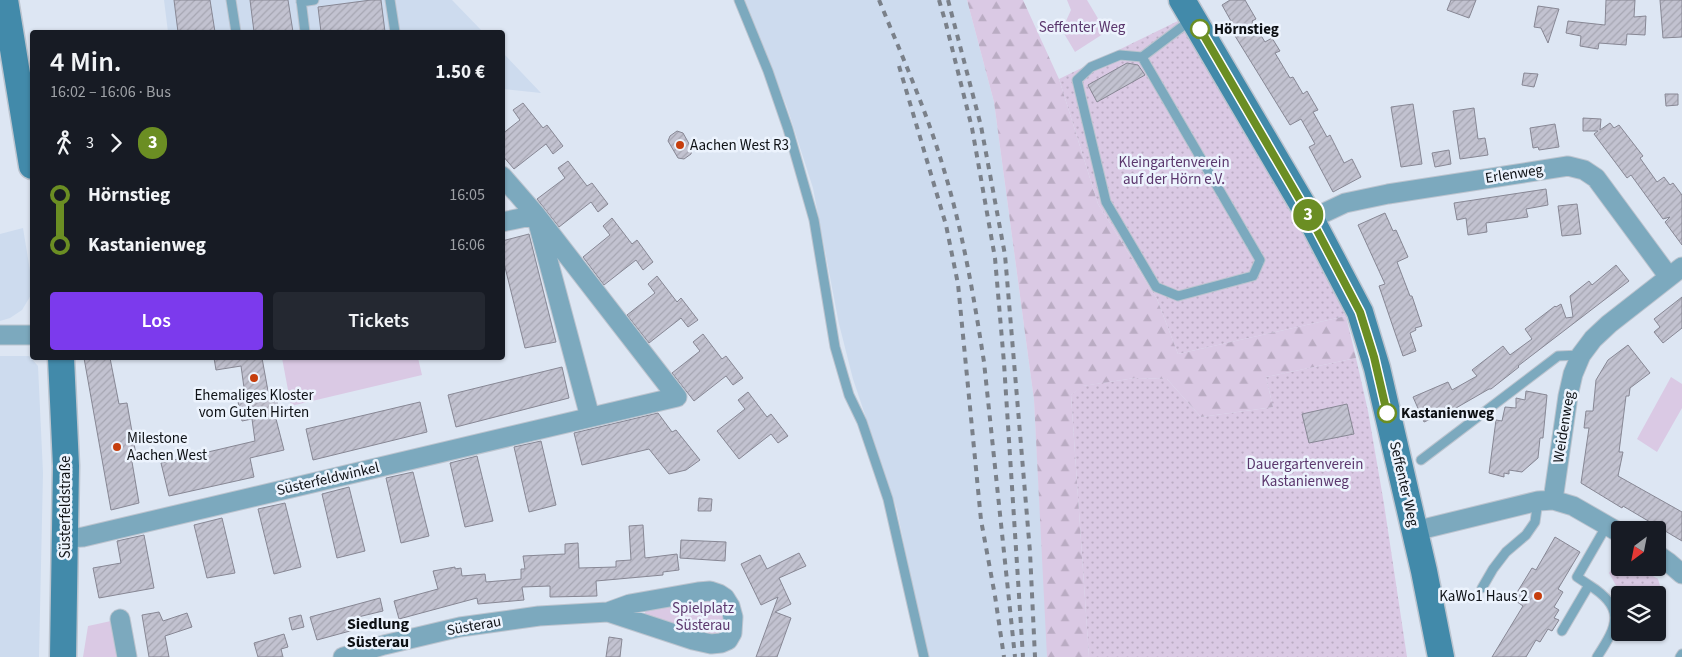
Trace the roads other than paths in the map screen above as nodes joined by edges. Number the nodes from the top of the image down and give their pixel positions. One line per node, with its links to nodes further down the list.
1 (231, 0): 8 (lane)
2 (314, 0): 5 (lane)
3 (390, 0): 10 (lane)
4 (739, 0): 39 (lane)
5 (301, 1): 9 (lane)
6 (4, 8): 12 (street)
7 (1188, 9): 11 (lane); 15 (street, Seffenter Weg)
8 (236, 30)
9 (305, 30)
10 (395, 30)
11 (1142, 57): 11 (lane)
12 (30, 155)
13 (505, 179): 14 (street)
14 (536, 215): 16 (street); 22 (street); 22 (street, Süsterfeldwinkel)
15 (1311, 219): 17 (street, Erlenweg); 26 (street, Seffenter Weg)
16 (505, 221)
17 (1676, 272): 20 (street, Weidenweg)
18 (30, 335): 19 (street)
19 (0, 336)
20 (1581, 355): 23 (lane); 24 (street, Weidenweg)
21 (61, 360): 28 (street, Süsterfeldstraße)
22 (590, 416): 28 (street, Süsterfeldwinkel)
23 (1421, 460)
24 (1545, 501): 25 (street); 26 (street); 32 (lane)
25 (1611, 527)
26 (1415, 531): 40 (street, Seffenter Weg)
27 (1611, 533): 31 (lane)
28 (66, 538): 36 (street, Süsterfeldstraße)
29 (1666, 561): 30 (street)
30 (1682, 574)
31 (1589, 585): 35 (lane); 41 (lane)
32 (1482, 588)
33 (608, 612): 33 (street, Süsterau); 38 (street, Süsterau)
34 (120, 619): 37 (street)
35 (1562, 631)
36 (63, 657)
37 (127, 657)
38 (343, 657)
39 (924, 657)
40 (1441, 657)
41 (1597, 657)

